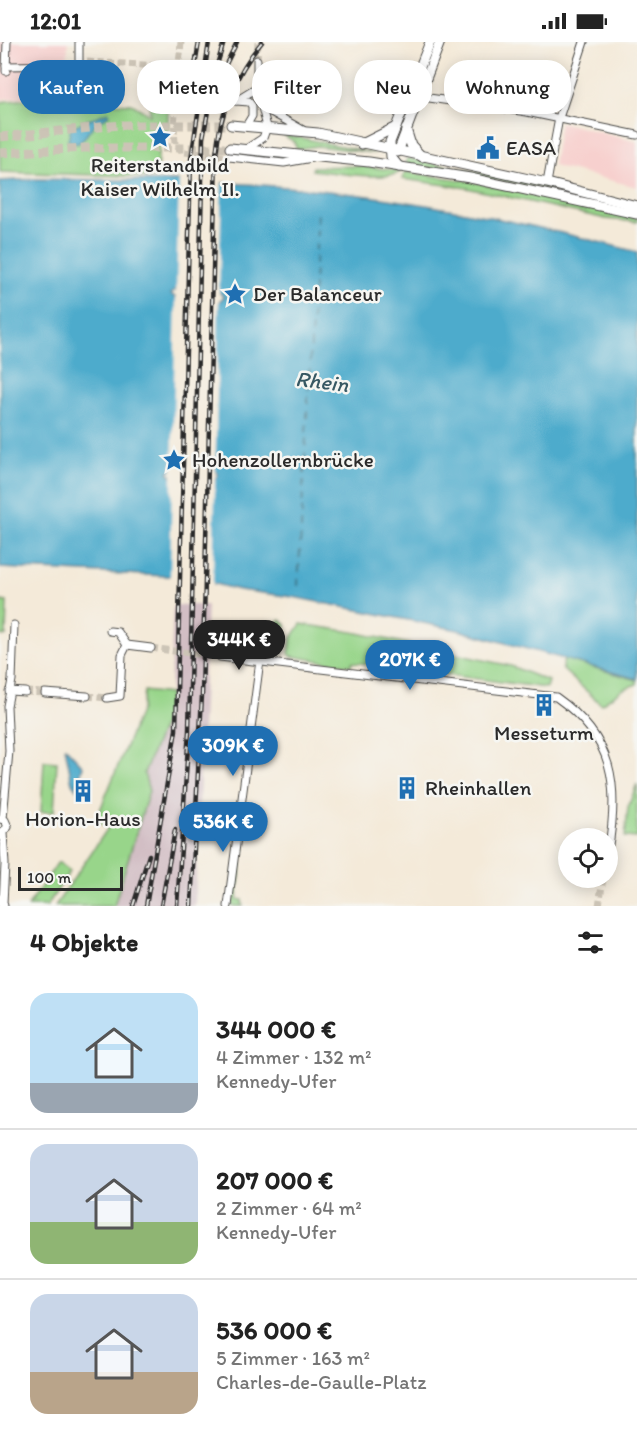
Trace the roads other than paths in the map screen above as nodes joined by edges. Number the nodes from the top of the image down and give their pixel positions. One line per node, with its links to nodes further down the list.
1 (7, 42): 2 (street)
2 (79, 42)
3 (430, 42): 6 (main road)
4 (440, 42): 7 (main road)
5 (584, 42): 15 (street)
6 (425, 60)
7 (431, 60)
8 (252, 91): 10 (street)
9 (432, 99): 15 (street)
10 (252, 106)
11 (252, 114): 17 (street)
12 (264, 114): 18 (street)
13 (274, 114): 20 (street)
14 (407, 114): 19 (main road)
15 (559, 118): 21 (street); 30 (street)
16 (231, 125): 17 (main road)
17 (246, 126): 18 (main road)
18 (267, 127): 20 (main road); 23 (street)
19 (401, 128): 22 (main road); 25 (main road); 27 (main road)
20 (303, 130): 22 (main road)
21 (637, 135)
22 (362, 144): 25 (main road)
23 (246, 148): 24 (main road); 26 (main road)
24 (229, 152): 26 (street)
25 (393, 153): 27 (main road); 28 (main road); 29 (main road)
26 (318, 156): 28 (main road)
27 (422, 157): 30 (main road)
28 (369, 162): 29 (main road)
29 (399, 167): 32 (main road)
30 (547, 183): 31 (main road)
31 (637, 206)
32 (637, 214)
33 (14, 625): 39 (street)
34 (110, 631): 35 (street)
35 (127, 645): 36 (street); 43 (street)
36 (151, 648)
37 (220, 657): 38 (street)
38 (261, 660): 45 (street); 50 (street)
39 (9, 691): 40 (street); 44 (street)
40 (25, 692)
41 (45, 693): 42 (street)
42 (87, 696)
43 (107, 698)
44 (1, 819): 46 (street)
45 (611, 828)
46 (1, 833): 47 (street)
47 (1, 859): 49 (street)
48 (0, 899): 49 (main road)
49 (3, 906)
50 (228, 906)

